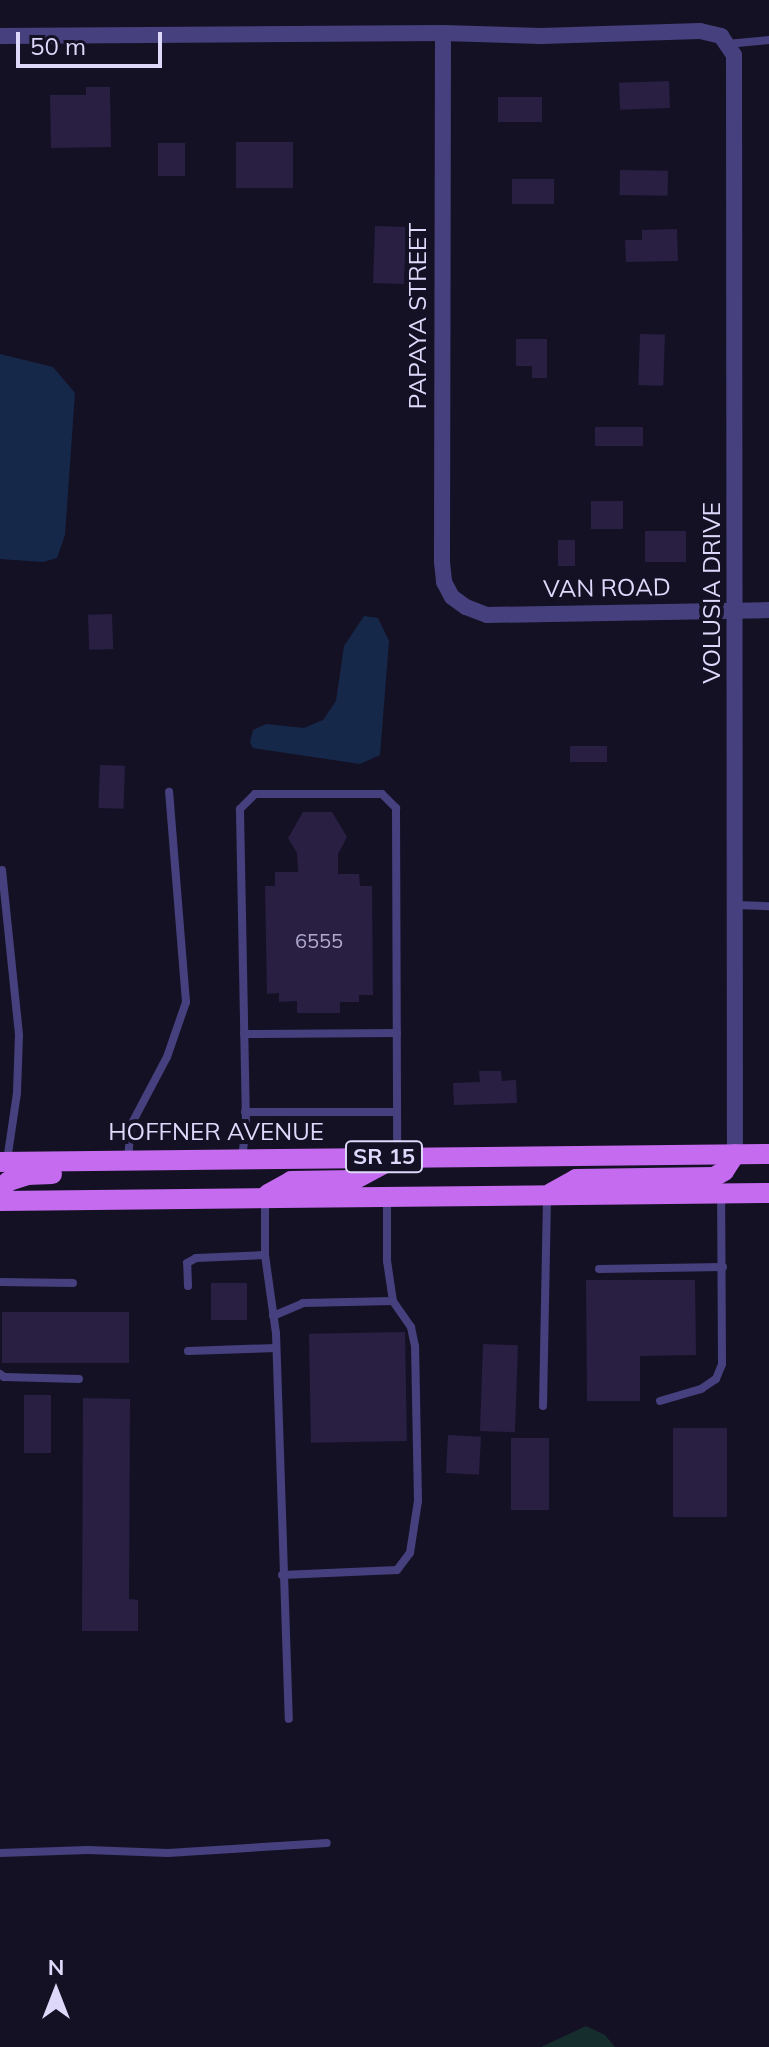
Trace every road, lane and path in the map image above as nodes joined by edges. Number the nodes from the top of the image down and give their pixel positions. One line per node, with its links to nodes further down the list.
1 (443, 33): 2 (street); 3 (street); 5 (street, PAPAYA STREET)
2 (0, 36)
3 (724, 40): 4 (lane); 6 (street, VOLUSIA DRIVE)
4 (769, 40)
5 (452, 597): 6 (street, VAN ROAD)
6 (736, 610): 7 (street, VAN ROAD); 10 (street, VOLUSIA DRIVE)
7 (769, 610)
8 (169, 792): 20 (lane)
9 (2, 870): 21 (lane)
10 (736, 905): 11 (lane); 16 (street, VOLUSIA DRIVE)
11 (769, 906)
12 (397, 1033): 13 (lane); 13 (lane); 15 (lane)
13 (244, 1034): 14 (lane)
14 (245, 1112): 15 (lane); 19 (lane)
15 (397, 1112): 18 (lane)
16 (735, 1154): 17 (main road, HOFFNER AVENUE / SR 15); 18 (main road, HOFFNER AVENUE / SR 15); 25 (main road)
17 (769, 1154)
18 (397, 1157): 19 (main road, HOFFNER AVENUE / SR 15); 26 (main road)
19 (242, 1158): 20 (main road, HOFFNER AVENUE / SR 15)
20 (128, 1159): 21 (main road, HOFFNER AVENUE / SR 15); 22 (main road)
21 (3, 1162)
22 (0, 1189)
23 (769, 1193): 24 (main road, SR 15)
24 (721, 1194): 25 (main road, SR 15); 30 (lane)
25 (547, 1195): 27 (main road, SR 15); 42 (lane)
26 (264, 1196): 27 (main road, SR 15); 28 (main road, SR 15); 29 (lane)
27 (387, 1196): 35 (lane)
28 (0, 1201)
29 (265, 1255): 34 (lane); 36 (lane)
30 (723, 1267): 31 (lane); 41 (lane)
31 (599, 1269)
32 (0, 1282): 33 (lane)
33 (73, 1283)
34 (188, 1286)
35 (393, 1301): 36 (lane); 43 (lane)
36 (273, 1316): 37 (lane)
37 (276, 1348): 38 (lane); 43 (lane)
38 (188, 1351)
39 (0, 1374): 40 (lane)
40 (79, 1379)
41 (660, 1401)
42 (543, 1406)
43 (282, 1575): 44 (lane)
44 (289, 1719)
45 (327, 1843): 46 (lane)
46 (0, 1853)

